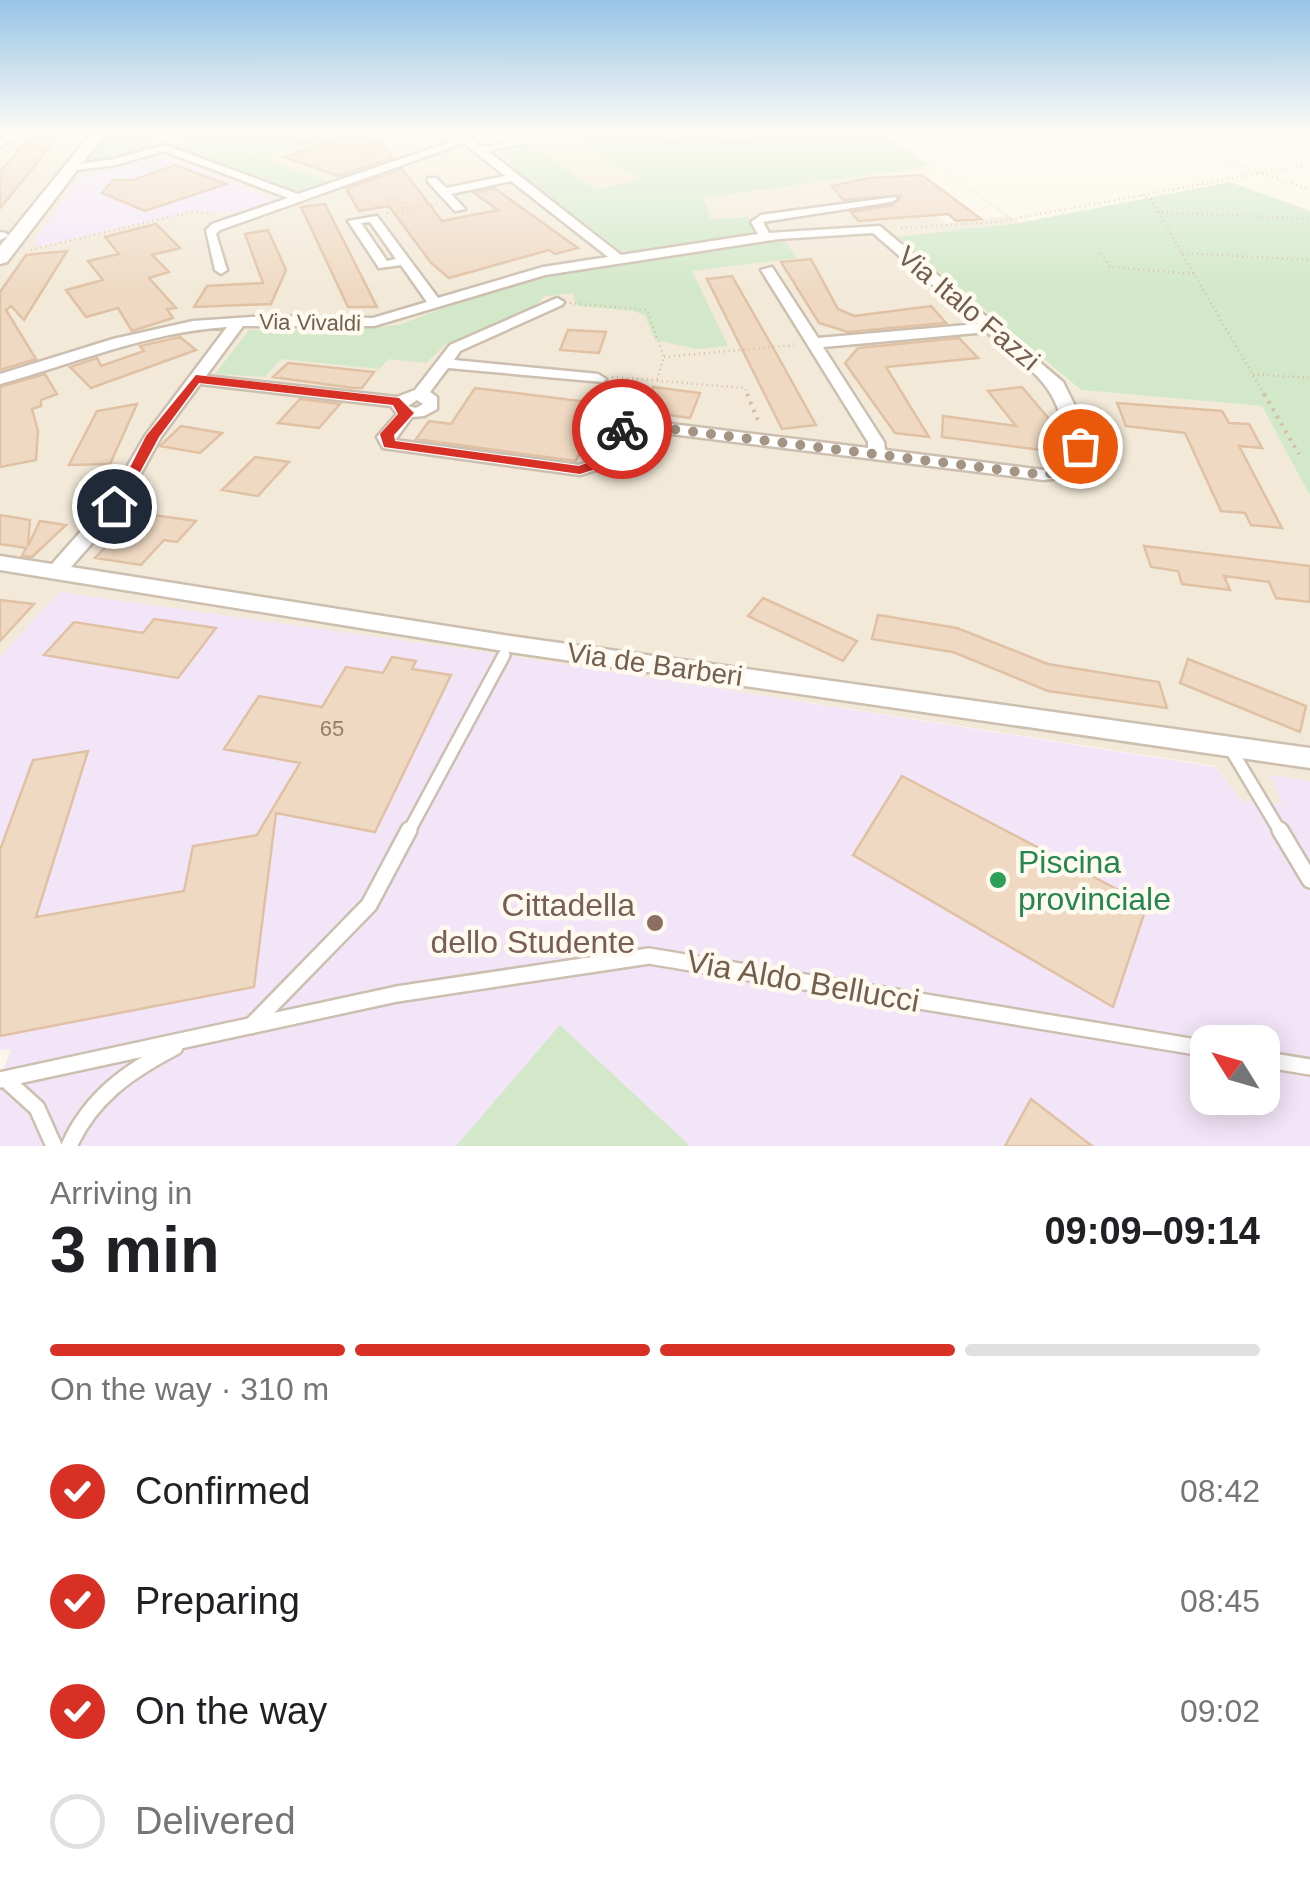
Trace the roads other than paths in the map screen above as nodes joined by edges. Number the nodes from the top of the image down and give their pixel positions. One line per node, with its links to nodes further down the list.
1 (41, 184): 12 (main road)
2 (57, 184): 14 (main road)
3 (263, 184): 8 (street)
4 (337, 184): 8 (street)
5 (436, 184): 6 (street)
6 (494, 184)
7 (523, 184): 15 (street)
8 (298, 198): 16 (street)
9 (891, 199): 13 (street)
10 (373, 218): 19 (street)
11 (876, 229): 13 (street, Via Vivaldi); 21 (street, Via Italo Fazzi)
12 (1, 237)
13 (766, 237): 15 (street, Via Vivaldi)
14 (8, 256)
15 (619, 260): 19 (street, Via Vivaldi)
16 (221, 270)
17 (767, 270): 22 (street)
18 (558, 302): 23 (street)
19 (436, 305): 20 (street, Via Vivaldi)
20 (238, 321): 25 (street, Via Vivaldi); 26 (street)
21 (991, 327): 22 (street); 30 (street, Via Italo Fazzi)
22 (816, 342): 30 (street)
23 (442, 363): 24 (street); 28 (street)
24 (472, 366): 27 (street); 28 (street)
25 (0, 379)
26 (196, 379): 29 (street); 32 (street)
27 (598, 379)
28 (420, 395): 29 (street)
29 (403, 408): 30 (street, Via Italo Fazzi)
30 (877, 454)
31 (0, 563): 32 (street, Via de Barberi)
32 (58, 571): 33 (street, Via de Barberi)
33 (507, 649): 34 (street, Via de Barberi); 37 (lane)
34 (1229, 746): 35 (street, Via de Barberi); 36 (lane)
35 (1310, 758)
36 (1310, 880)
37 (250, 1026): 38 (lane, Via Aldo Bellucci); 39 (lane, Via Aldo Bellucci)
38 (189, 1039): 42 (lane, Via Aldo Bellucci); 44 (lane)
39 (1190, 1047)
40 (1280, 1062): 41 (lane)
41 (1310, 1067)
42 (2, 1080): 43 (lane)
43 (54, 1146)
44 (69, 1146)

